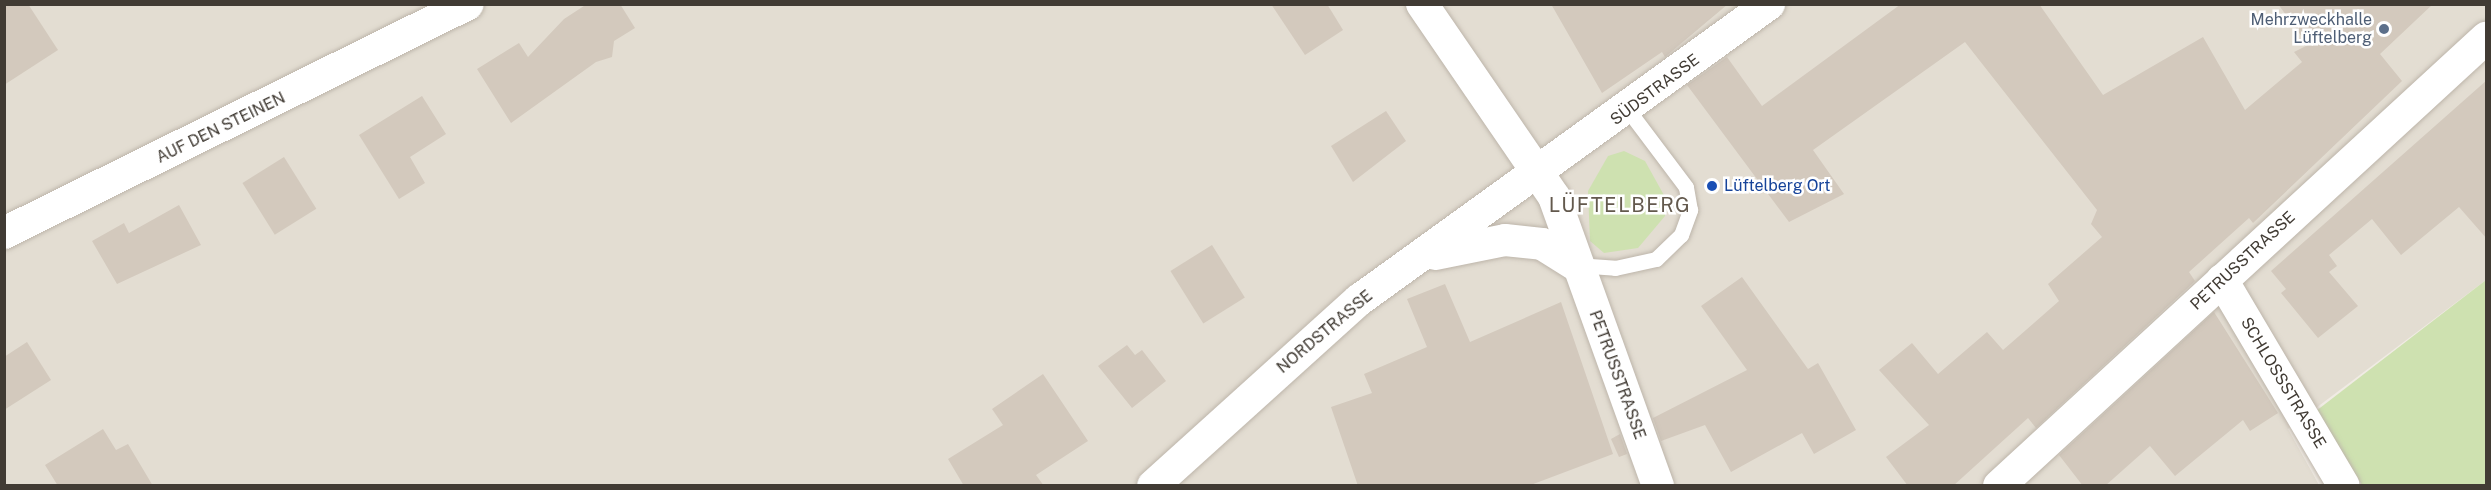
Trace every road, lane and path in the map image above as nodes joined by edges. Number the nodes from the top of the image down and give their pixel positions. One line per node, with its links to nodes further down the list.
1 (468, 4): 4 (street, AUF DEN STEINEN)
2 (1422, 4): 7 (street, PETRUSSTRASSE)
3 (1769, 4): 6 (street, SÜDSTRASSE)
4 (431, 13): 8 (street, AUF DEN STEINEN)
5 (2487, 38): 11 (street, PETRUSSTRASSE)
6 (1628, 110): 7 (street, SÜDSTRASSE); 10 (lane)
7 (1539, 172): 9 (street, NORDSTRASSE); 10 (street, PETRUSSTRASSE)
8 (4, 233)
9 (1428, 255): 10 (street); 12 (street, NORDSTRASSE)
10 (1576, 265): 13 (street, PETRUSSTRASSE)
11 (2222, 280): 14 (street, PETRUSSTRASSE); 15 (street, SCHLOSSSTRASSE)
12 (1152, 486)
13 (1658, 486)
14 (1999, 486)
15 (2344, 486)

